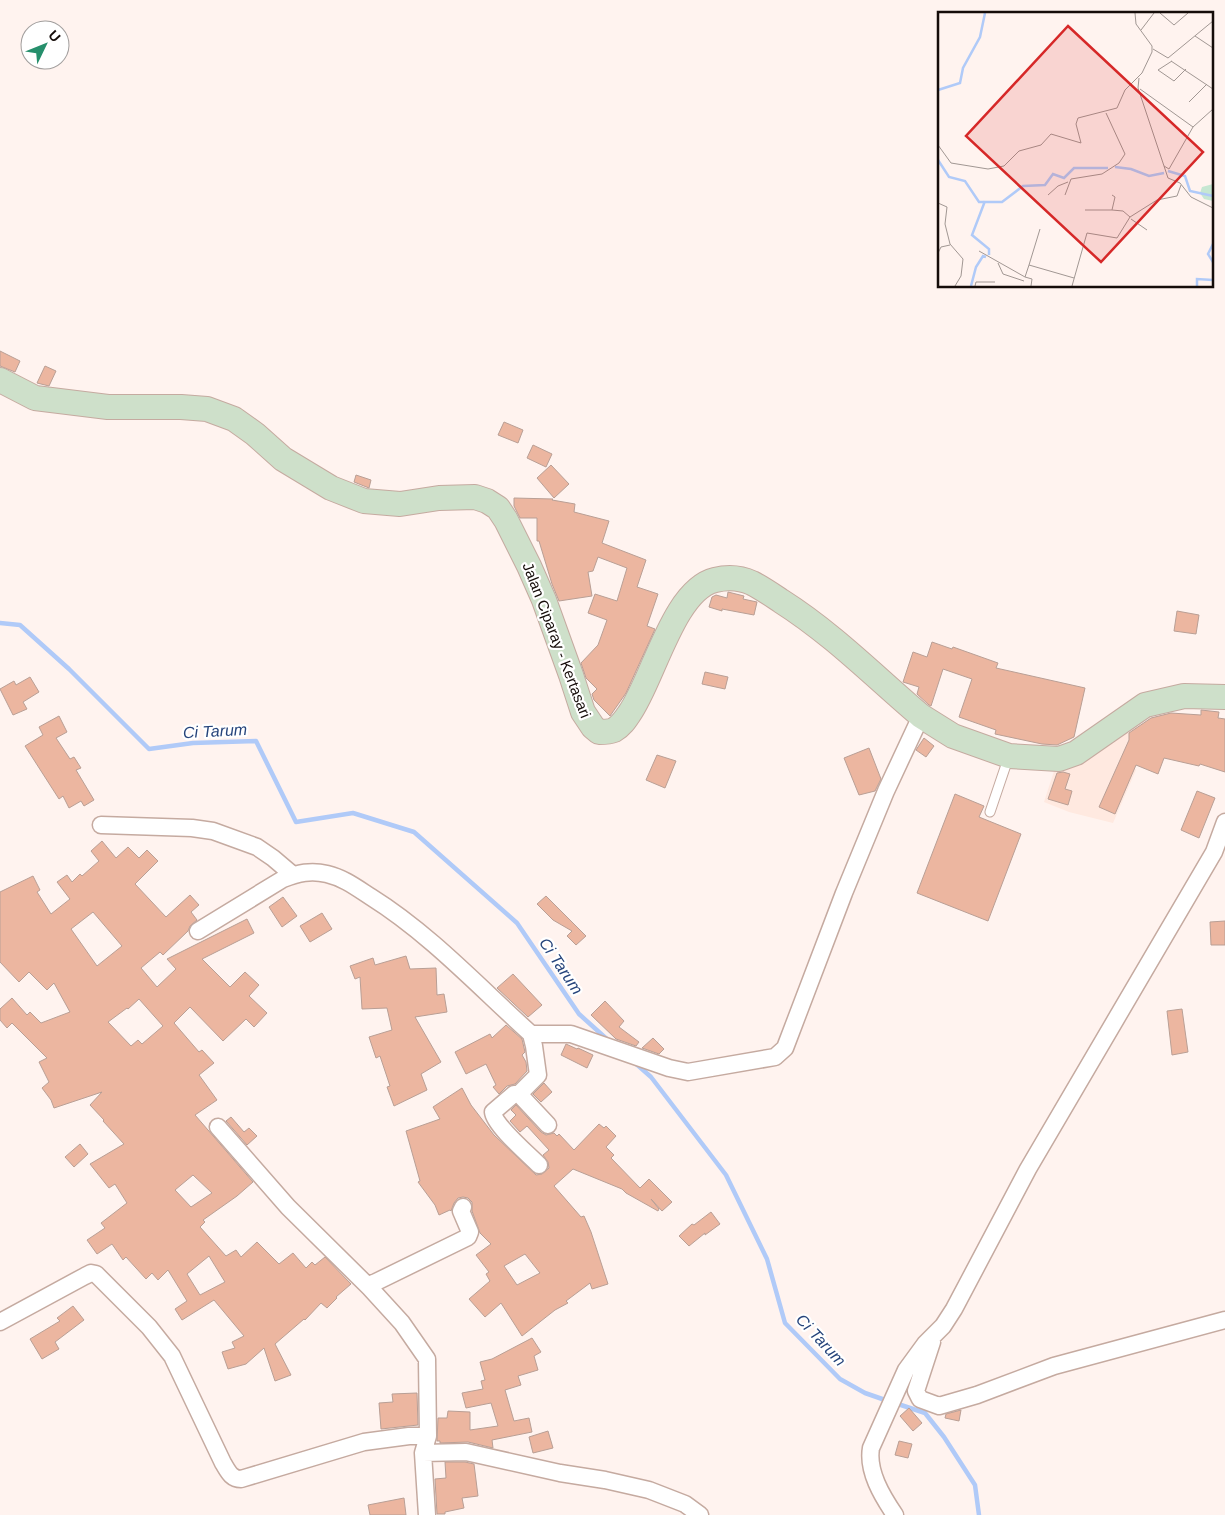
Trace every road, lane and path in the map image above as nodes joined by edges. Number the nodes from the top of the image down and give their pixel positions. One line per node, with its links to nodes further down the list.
1 (0, 380): 3 (main road, Jalan Ciparay - Kertasari)
2 (1225, 697): 4 (main road, Jalan Ciparay - Kertasari)
3 (922, 716): 4 (main road, Jalan Ciparay - Kertasari); 10 (street)
4 (1009, 756): 5 (lane)
5 (990, 812)
6 (1225, 822): 19 (street)
7 (100, 825): 8 (street)
8 (293, 875): 9 (street); 10 (street)
9 (198, 931)
10 (531, 1034): 11 (street)
11 (519, 1094): 12 (street); 14 (street)
12 (548, 1125)
13 (218, 1127): 16 (street)
14 (539, 1165)
15 (463, 1208): 16 (street)
16 (370, 1288): 20 (street)
17 (1225, 1320): 19 (street)
18 (0, 1322): 20 (street)
19 (934, 1335): 24 (street)
20 (428, 1436): 21 (street)
21 (423, 1453): 22 (street); 23 (street)
22 (427, 1515)
23 (700, 1515)
24 (895, 1515)

